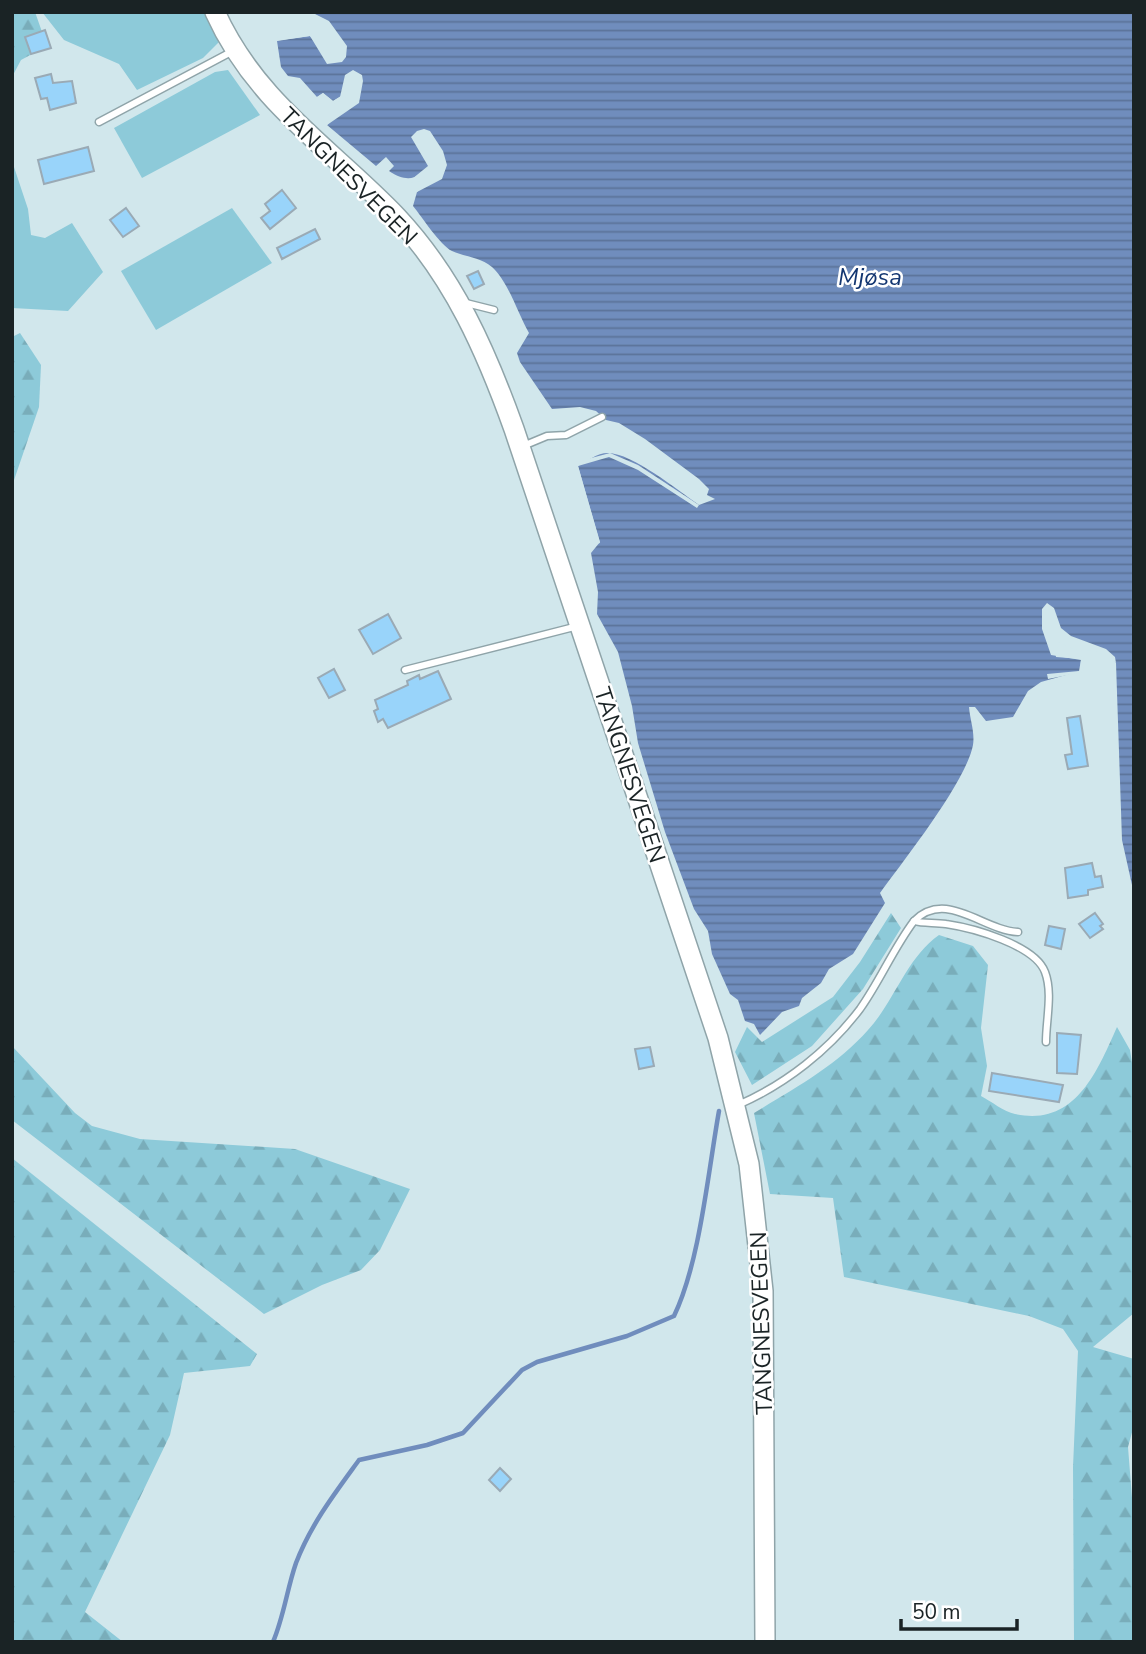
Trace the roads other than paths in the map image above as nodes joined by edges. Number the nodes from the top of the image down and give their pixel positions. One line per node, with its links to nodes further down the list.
1 (215, 12): 2 (main road, TANGNESVEGEN)
2 (234, 50): 3 (lane); 4 (main road, TANGNESVEGEN)
3 (99, 122)
4 (460, 302): 5 (lane); 7 (main road, TANGNESVEGEN)
5 (494, 310)
6 (602, 417): 7 (lane)
7 (520, 447): 8 (main road, TANGNESVEGEN)
8 (580, 626): 9 (lane); 13 (main road, TANGNESVEGEN)
9 (405, 670)
10 (914, 921): 11 (lane); 12 (lane); 13 (lane)
11 (1018, 932)
12 (1046, 1042)
13 (737, 1106): 14 (main road, TANGNESVEGEN)
14 (765, 1642)

